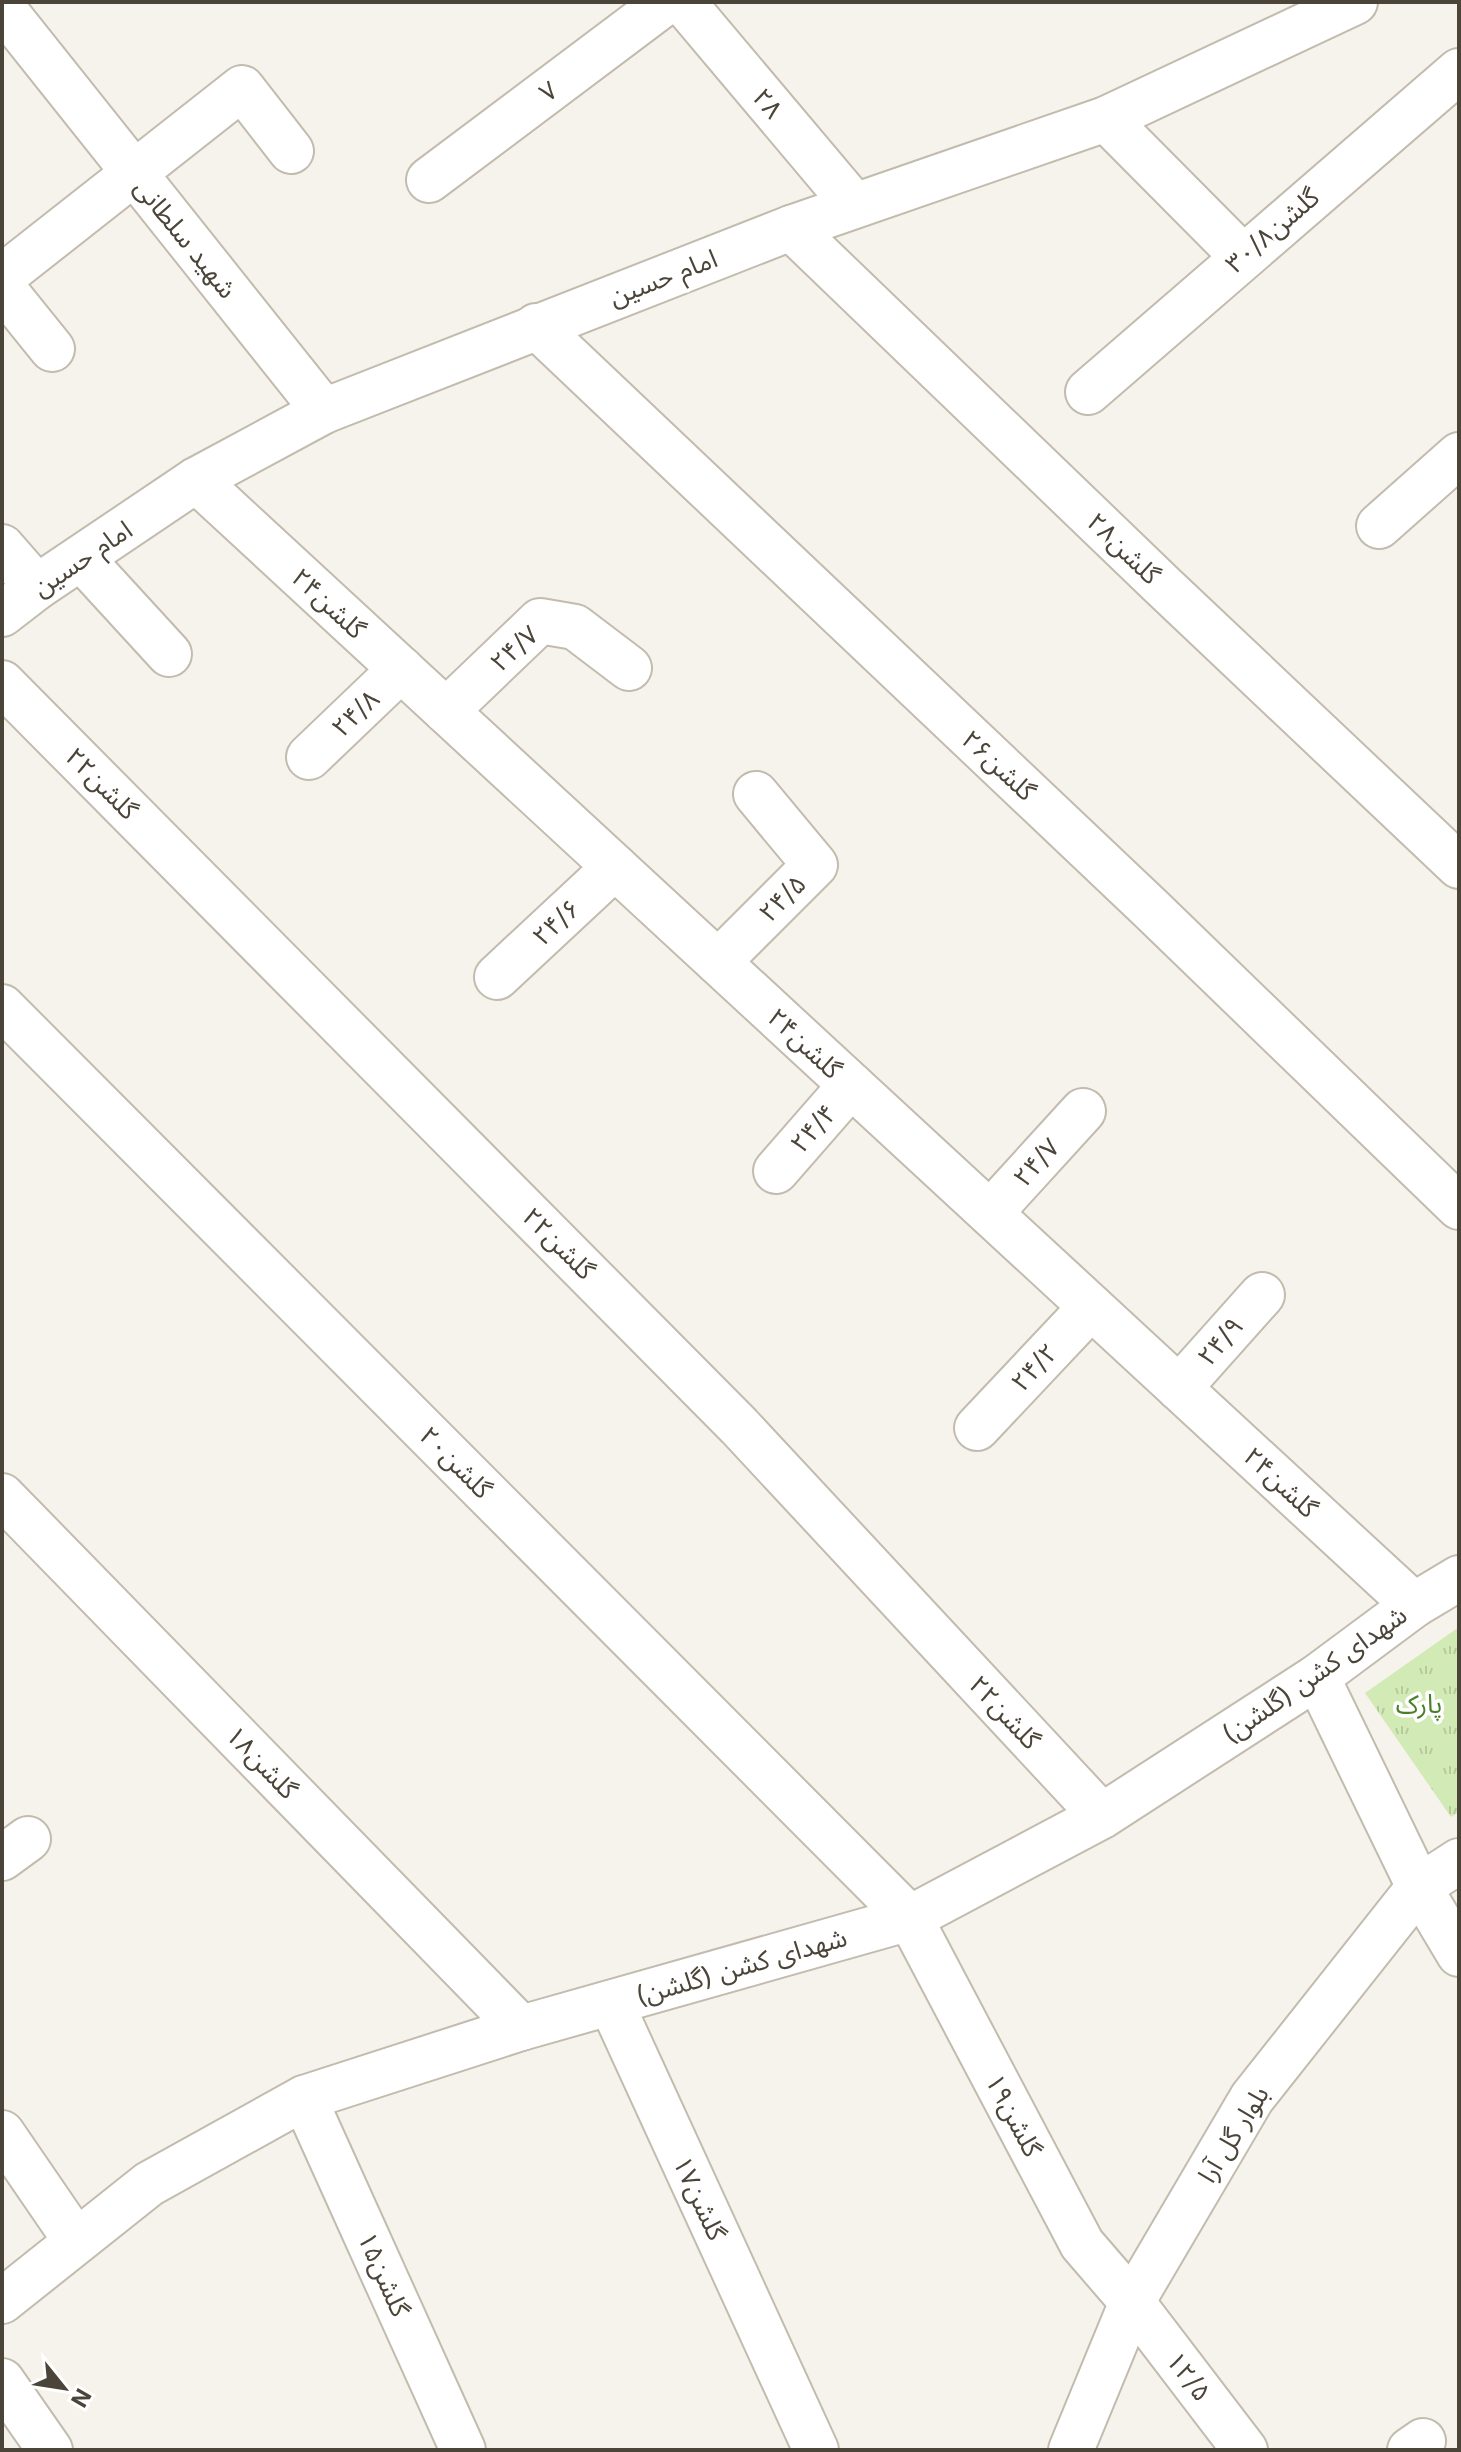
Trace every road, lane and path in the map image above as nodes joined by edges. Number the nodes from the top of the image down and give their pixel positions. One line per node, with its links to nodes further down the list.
1 (666, 2): 9 (street, ۷)
2 (683, 2): 10 (street, ۲۸)
3 (1355, 2): 6 (street, امام حسین)
4 (2, 7): 8 (street, شهید سلطانی)
5 (1459, 71): 12 (street, گلشن۳۰/۸)
6 (1106, 119): 10 (street, امام حسین); 12 (street)
7 (291, 151): 8 (street)
8 (134, 173): 13 (street); 18 (street, شهید سلطانی)
9 (429, 180)
10 (854, 205): 11 (street, امام حسین)
11 (791, 228): 15 (street, امام حسین); 33 (street, گلشن۲۸)
12 (1242, 256): 17 (street, گلشن۳۰/۸)
13 (2, 277)
14 (2, 287): 16 (street)
15 (536, 326): 18 (street, امام حسین); 41 (street, گلشن۲۶)
16 (52, 349)
17 (1088, 392)
18 (324, 411): 20 (street, امام حسین)
19 (1459, 455): 21 (street)
20 (196, 480): 23 (street, امام حسین); 28 (street, گلشن۲۴)
21 (1379, 526)
22 (2, 547): 24 (street)
23 (81, 558): 24 (street, امام حسین); 26 (street)
24 (37, 587): 25 (street, امام حسین)
25 (2, 614)
26 (169, 654)
27 (629, 668): 30 (street, ۲۴/۷)
28 (401, 669): 30 (street, گلشن۲۴); 31 (street, ۲۴/۸)
29 (2, 683): 51 (street, گلشن۲۲)
30 (446, 711): 34 (street, گلشن۲۴)
31 (309, 757)
32 (756, 794): 35 (street, ۲۴/۵)
33 (1459, 866)
34 (615, 867): 35 (street, گلشن۲۴); 36 (street, ۲۴/۶)
35 (718, 962): 38 (street, گلشن۲۴)
36 (497, 977)
37 (2, 1007): 54 (street, گلشن۲۰)
38 (851, 1085): 40 (street, ۲۴/۴); 42 (street, گلشن۲۴)
39 (1083, 1111): 42 (street, ۲۴/۷)
40 (776, 1171)
41 (1459, 1207)
42 (990, 1213): 44 (street, گلشن۲۴)
43 (1262, 1295): 45 (street, ۲۴/۹)
44 (1091, 1307): 45 (street, گلشن۲۴); 46 (street, ۲۴/۲)
45 (1179, 1388): 49 (street, گلشن۲۴)
46 (977, 1428)
47 (2, 1496): 57 (street, گلشن۱۸)
48 (1459, 1578): 49 (street, شهدای کشن (گلشن))
49 (1414, 1605): 50 (street, شهدای کشن (گلشن))
50 (1317, 1677): 51 (street, شهدای کشن (گلشن)); 53 (street)
51 (1102, 1816): 54 (street, شهدای کشن (گلشن))
52 (1459, 1861): 53 (street, بلوار گل آرا)
53 (1419, 1887): 55 (street); 62 (street, بلوار گل آرا)
54 (910, 1918): 56 (street, شهدای کشن (گلشن)); 62 (street, گلشن۱۹)
55 (1459, 1954)
56 (611, 2003): 57 (street, شهدای کشن (گلشن)); 66 (street, گلشن۱۷)
57 (521, 2028): 58 (street, شهدای کشن (گلشن))
58 (304, 2098): 60 (street, شهدای کشن (گلشن)); 65 (street, گلشن۱۵)
59 (2, 2133): 60 (street)
60 (76, 2241): 61 (street, شهدای کشن (گلشن))
61 (2, 2301)
62 (1132, 2302): 67 (street, بلوار گل آرا); 68 (street, ۱۲/۵)
63 (2, 2381): 64 (street)
64 (50, 2450)
65 (463, 2450)
66 (816, 2450)
67 (1071, 2450)
68 (1245, 2450)

